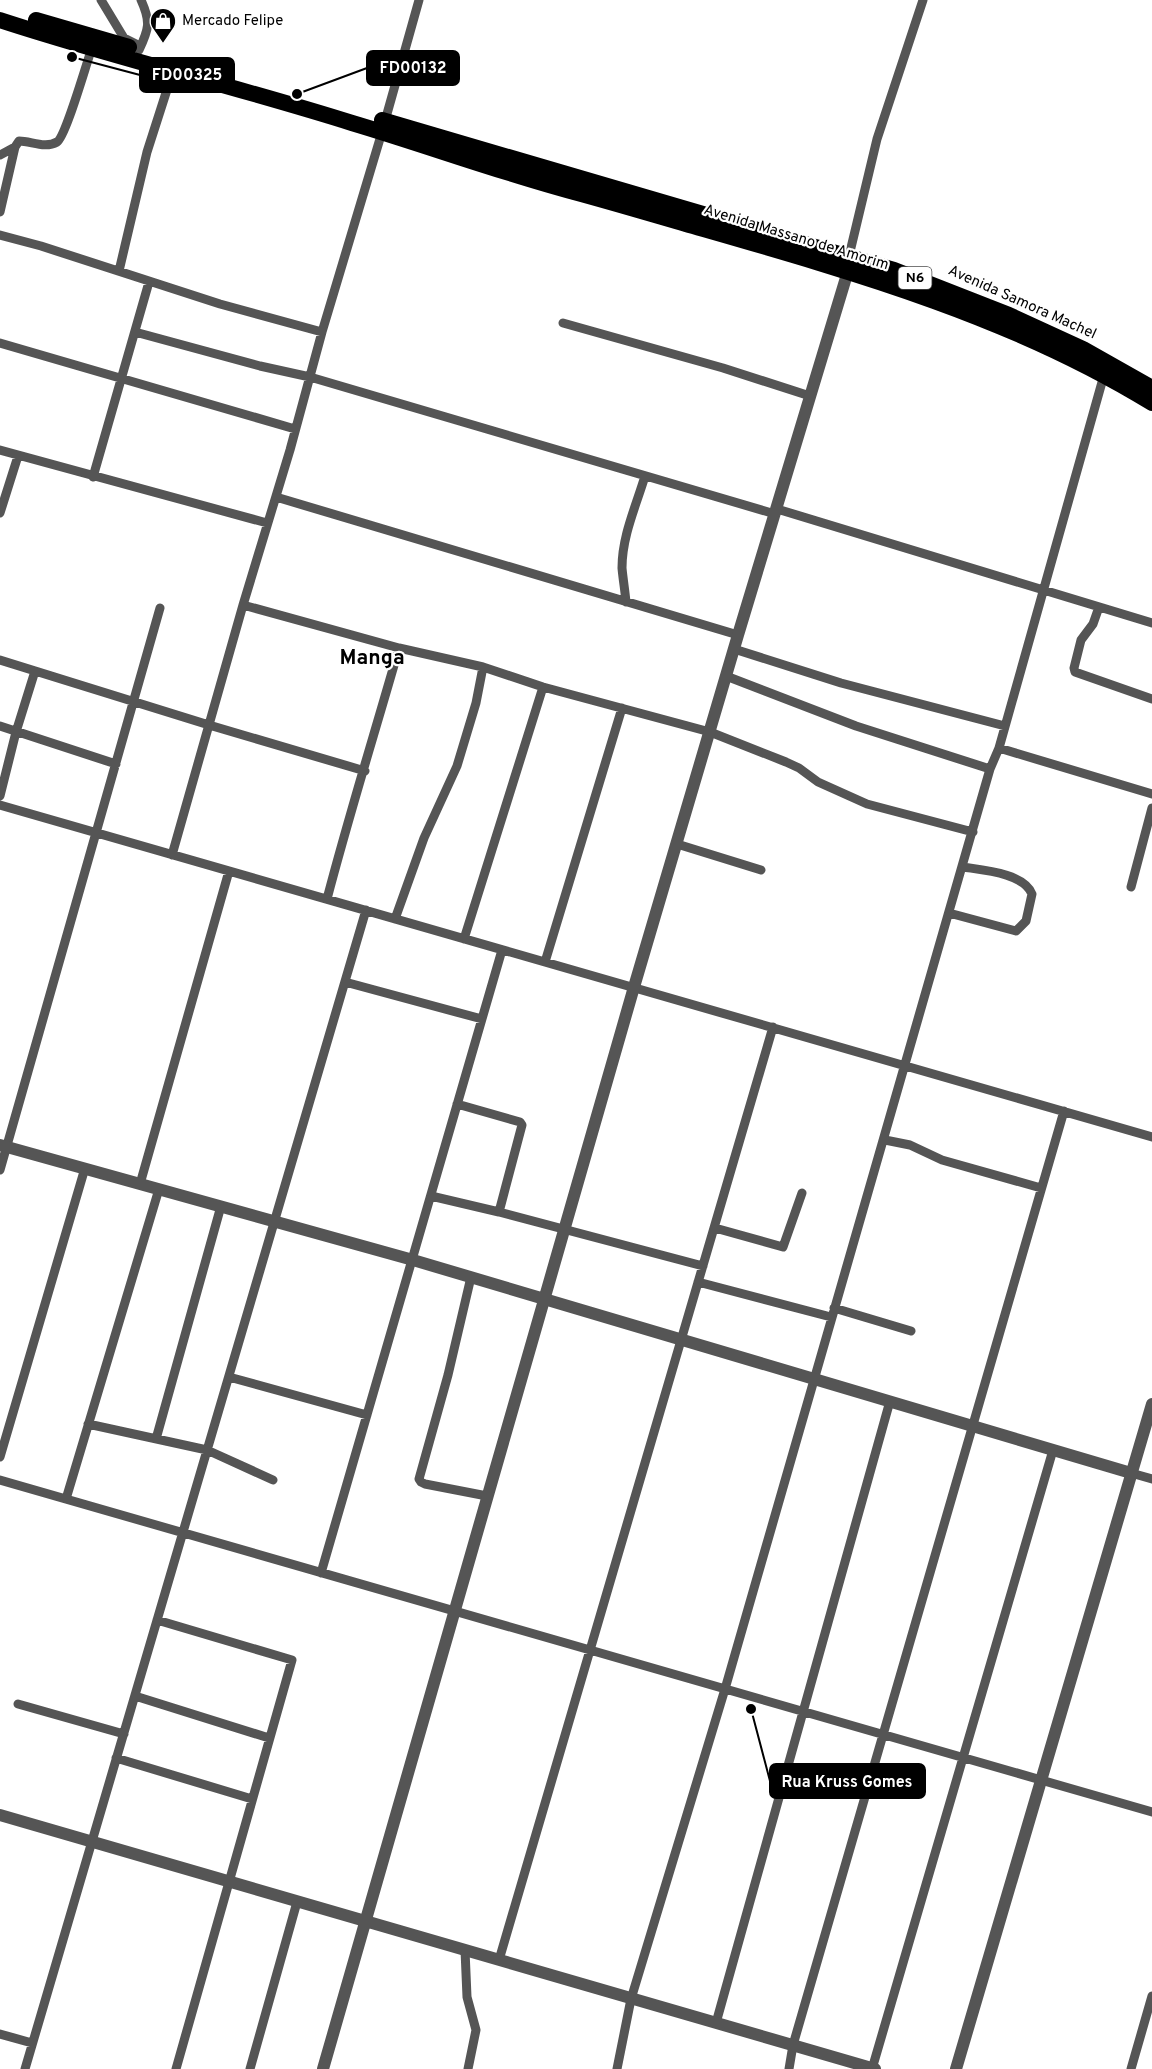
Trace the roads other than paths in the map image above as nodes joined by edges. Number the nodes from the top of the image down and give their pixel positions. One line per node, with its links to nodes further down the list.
1 (101, 0): 8 (street)
2 (141, 0): 8 (street)
3 (419, 0): 10 (street)
4 (923, 0): 17 (street)
5 (0, 10): 8 (highway, N6)
6 (0, 20): 7 (highway, N6)
7 (92, 48): 9 (highway, N6); 11 (street)
8 (140, 48): 10 (highway, N6)
9 (173, 71): 10 (highway, N6); 18 (street)
10 (384, 127): 14 (highway, Avenida Massano de Amorim / N6); 22 (street)
11 (15, 147): 12 (street); 15 (street)
12 (0, 155)
13 (664, 203): 14 (highway, Avenida Massano de Amorim / N6); 17 (highway, Avenida Samora Machel / N6)
14 (643, 204): 17 (highway, Avenida Massano de Amorim / N6)
15 (0, 212)
16 (0, 235): 18 (street)
17 (848, 263): 24 (highway, Avenida Massano de Amorim / N6); 27 (highway, Avenida Samora Machel / N6); 28 (street)
18 (119, 271): 19 (street)
19 (149, 282): 21 (street); 22 (street)
20 (563, 323): 28 (street)
21 (135, 332): 25 (street); 26 (street)
22 (322, 332): 25 (street)
23 (0, 343): 26 (street)
24 (1104, 375): 29 (highway, N6); 39 (street)
25 (309, 377): 30 (street); 33 (street)
26 (122, 379): 30 (street); 34 (street)
27 (1152, 388)
28 (810, 396): 36 (street)
29 (1152, 403)
30 (296, 429): 35 (street)
31 (0, 450): 32 (street)
32 (18, 456): 34 (street); 37 (street)
33 (645, 476): 36 (street); 40 (street)
34 (93, 477): 38 (street)
35 (276, 497): 38 (street); 40 (street)
36 (776, 512): 39 (street); 45 (street)
37 (0, 513)
38 (267, 523): 41 (street)
39 (1044, 590): 42 (street); 58 (street)
40 (626, 602): 45 (street)
41 (243, 605): 46 (street); 56 (street)
42 (1099, 607): 44 (street); 53 (street)
43 (160, 608): 54 (street)
44 (1152, 622)
45 (738, 635): 47 (street)
46 (399, 648): 49 (street); 64 (street)
47 (734, 649): 51 (street); 58 (street)
48 (0, 660): 50 (street)
49 (483, 667): 52 (street); 80 (street)
50 (35, 671): 54 (street); 59 (street)
51 (726, 676): 60 (street); 63 (street)
52 (543, 687): 55 (street); 81 (street)
53 (1152, 699)
54 (134, 701): 56 (street); 62 (street)
55 (622, 708): 60 (street); 83 (street)
56 (209, 725): 64 (street); 72 (street)
57 (0, 726): 59 (street)
58 (1005, 726): 61 (street)
59 (16, 732): 62 (street); 66 (street)
60 (710, 732): 69 (street); 71 (street)
61 (999, 748): 63 (street); 65 (street)
62 (116, 764): 70 (street)
63 (990, 770): 69 (street)
64 (364, 771): 77 (street)
65 (1152, 794)
66 (0, 796)
67 (0, 805): 70 (street)
68 (1152, 808): 76 (street)
69 (973, 832): 73 (street)
70 (97, 833): 72 (street); 93 (street)
71 (676, 844): 74 (street); 85 (street)
72 (172, 855): 75 (street)
73 (963, 867): 79 (street); 79 (street)
74 (761, 870)
75 (229, 871): 77 (street); 96 (street)
76 (1131, 887)
77 (327, 899): 78 (street)
78 (366, 910): 80 (street); 84 (street)
79 (949, 913): 88 (street)
80 (395, 919): 81 (street)
81 (464, 939): 82 (street)
82 (502, 950): 83 (street); 86 (street)
83 (545, 962): 85 (street)
84 (345, 982): 86 (street); 103 (street)
85 (634, 987): 87 (street); 104 (street)
86 (482, 1019): 89 (street)
87 (773, 1027): 88 (street); 105 (street)
88 (904, 1065): 90 (street); 92 (street)
89 (457, 1104): 100 (street); 102 (street)
90 (1064, 1111): 91 (street); 97 (street)
91 (1152, 1137)
92 (885, 1140): 97 (street); 111 (street)
93 (3, 1146): 94 (street); 95 (street)
94 (85, 1168): 96 (street); 124 (street)
95 (0, 1170)
96 (140, 1184): 98 (street)
97 (1041, 1188): 120 (street)
98 (159, 1189): 101 (street); 119 (street)
99 (802, 1193): 105 (street)
100 (431, 1196): 102 (street); 106 (street)
101 (221, 1206): 103 (street); 121 (street)
102 (500, 1212): 104 (street)
103 (274, 1221): 106 (street); 114 (street)
104 (564, 1228): 107 (street); 110 (street)
105 (715, 1228): 107 (street)
106 (413, 1260): 108 (street); 118 (street)
107 (703, 1266): 109 (street)
108 (471, 1276): 110 (street); 129 (street)
109 (698, 1282): 111 (street); 113 (street)
110 (544, 1299): 113 (street); 129 (street)
111 (832, 1312): 112 (street); 115 (street)
112 (911, 1331)
113 (681, 1340): 115 (street); 135 (street)
114 (229, 1377): 118 (street); 122 (street)
115 (815, 1379): 116 (street); 136 (street)
116 (890, 1401): 120 (street); 139 (street)
117 (1152, 1404): 125 (street)
118 (367, 1415): 132 (street)
119 (88, 1424): 121 (street); 130 (street)
120 (972, 1426): 123 (street); 141 (street)
121 (156, 1439): 122 (street)
122 (207, 1450): 128 (street); 131 (street)
123 (1053, 1450): 125 (street); 144 (street)
124 (0, 1457)
125 (1131, 1473): 126 (street); 145 (street)
126 (1152, 1479)
127 (0, 1480): 130 (street)
128 (273, 1480)
129 (487, 1496): 133 (street)
130 (66, 1498): 131 (street)
131 (183, 1533): 132 (street); 134 (street)
132 (321, 1573): 133 (street)
133 (454, 1611): 135 (street); 152 (street)
134 (157, 1620): 137 (street); 142 (street)
135 (590, 1650): 136 (street); 154 (street)
136 (725, 1689): 139 (street); 156 (street)
137 (135, 1696): 140 (street); 142 (street)
138 (18, 1704): 140 (street)
139 (803, 1712): 141 (street); 157 (street)
140 (124, 1734): 143 (street)
141 (883, 1735): 144 (street); 160 (street)
142 (269, 1738): 146 (street)
143 (116, 1758): 146 (street); 149 (street)
144 (962, 1758): 145 (street); 168 (street)
145 (1041, 1781): 147 (street); 169 (street)
146 (252, 1799): 150 (street)
147 (1152, 1812)
148 (0, 1815): 149 (street)
149 (92, 1842): 150 (street); 159 (street)
150 (229, 1882): 151 (street); 162 (street)
151 (297, 1902): 152 (street); 163 (street)
152 (366, 1922): 153 (street); 164 (street)
153 (465, 1950): 154 (street); 165 (street)
154 (499, 1960): 156 (street)
155 (1152, 1996): 170 (street)
156 (631, 1999): 157 (street); 166 (street)
157 (716, 2023): 160 (street)
158 (0, 2034): 159 (street)
159 (32, 2043): 161 (street)
160 (793, 2045): 167 (street); 168 (street)
161 (25, 2069)
162 (176, 2069)
163 (250, 2069)
164 (323, 2069)
165 (468, 2069)
166 (617, 2069)
167 (789, 2069)
168 (873, 2069)
169 (956, 2069)
170 (1131, 2069)

